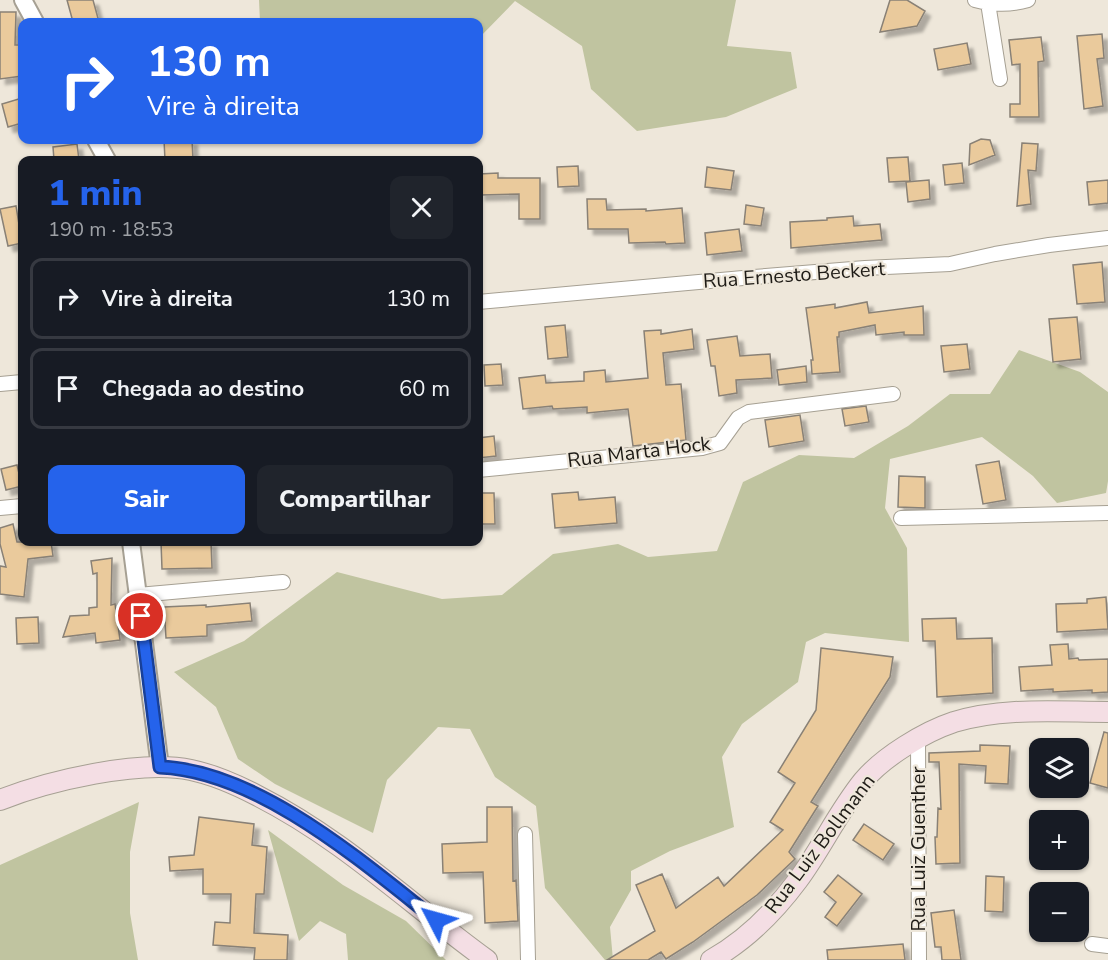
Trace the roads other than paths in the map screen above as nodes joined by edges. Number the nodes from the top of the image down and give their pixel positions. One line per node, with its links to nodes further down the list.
1 (23, 0): 4 (street)
2 (1028, 0): 3 (street)
3 (982, 2): 5 (street)
4 (33, 18)
5 (1000, 79)
6 (1108, 238): 7 (street, Rua Ernesto Beckert)
7 (483, 302)
8 (18, 382): 9 (street)
9 (0, 384)
10 (893, 394): 11 (street, Rua Marta Hock)
11 (483, 470)
12 (18, 506): 13 (street)
13 (0, 508)
14 (1108, 513): 15 (street)
15 (901, 518)
16 (132, 546): 18 (street)
17 (283, 582): 18 (street)
18 (138, 595): 21 (street)
19 (1108, 712): 20 (main road, Rua Luiz Bollmann)
20 (918, 738): 28 (main road, Rua Luiz Bollmann); 29 (street, Rua Luiz Guenther)
21 (160, 767): 22 (main road); 26 (main road)
22 (0, 800)
23 (525, 834): 27 (street)
24 (1092, 944): 25 (street)
25 (1108, 946)
26 (487, 960)
27 (528, 960)
28 (711, 960)
29 (919, 960)

